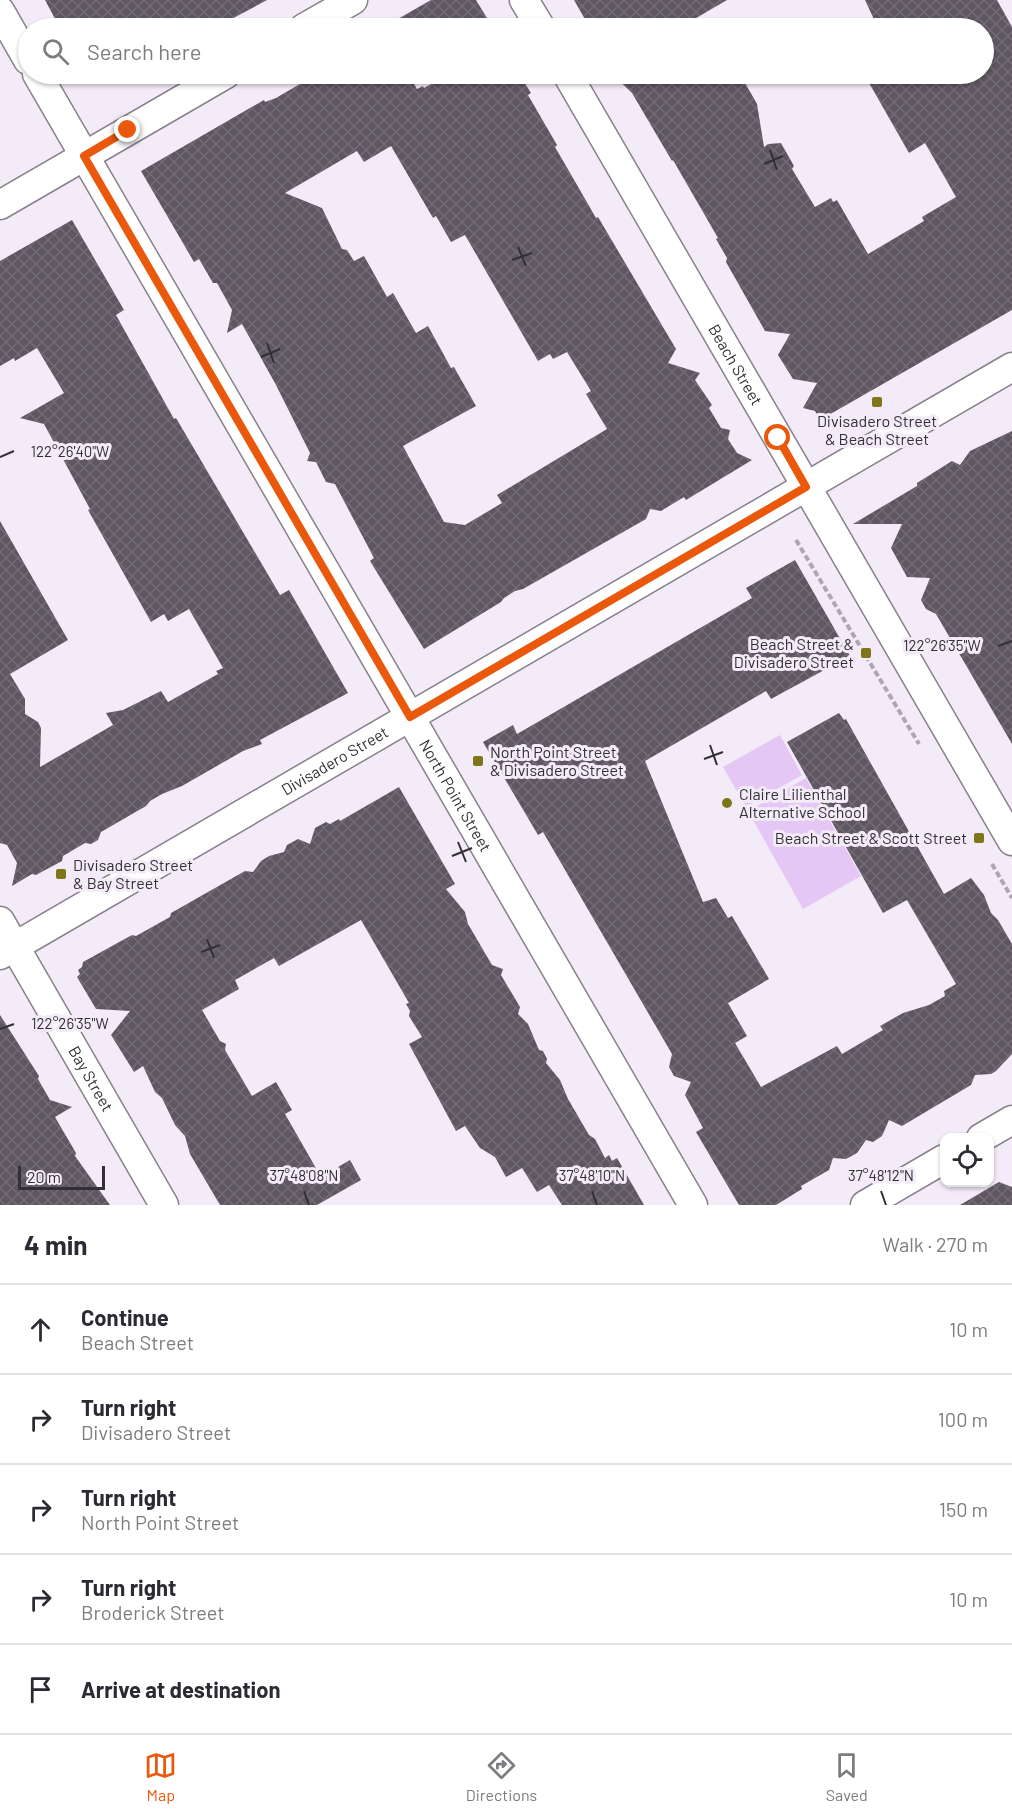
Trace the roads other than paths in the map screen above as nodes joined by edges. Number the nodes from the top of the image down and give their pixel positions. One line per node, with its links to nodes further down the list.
1 (353, 0): 4 (street)
2 (524, 0): 5 (street)
3 (0, 10): 6 (street)
4 (322, 18)
5 (535, 18)
6 (18, 42)
7 (43, 84): 10 (street, North Point Street)
8 (209, 84): 10 (street)
9 (573, 84): 13 (street, Beach Street)
10 (84, 156): 11 (street); 14 (street, North Point Street)
11 (0, 205)
12 (1012, 367): 13 (street, Divisadero Street)
13 (806, 487): 14 (street, Divisadero Street); 15 (street, Beach Street)
14 (410, 717): 17 (street, Divisadero Street); 22 (street, North Point Street)
15 (1012, 841)
16 (0, 921): 17 (street, Bay Street)
17 (7, 951): 21 (street, Bay Street)
18 (1012, 1120): 19 (street)
19 (988, 1133)
20 (940, 1162): 23 (street)
21 (164, 1205)
22 (693, 1205)
23 (865, 1205)

